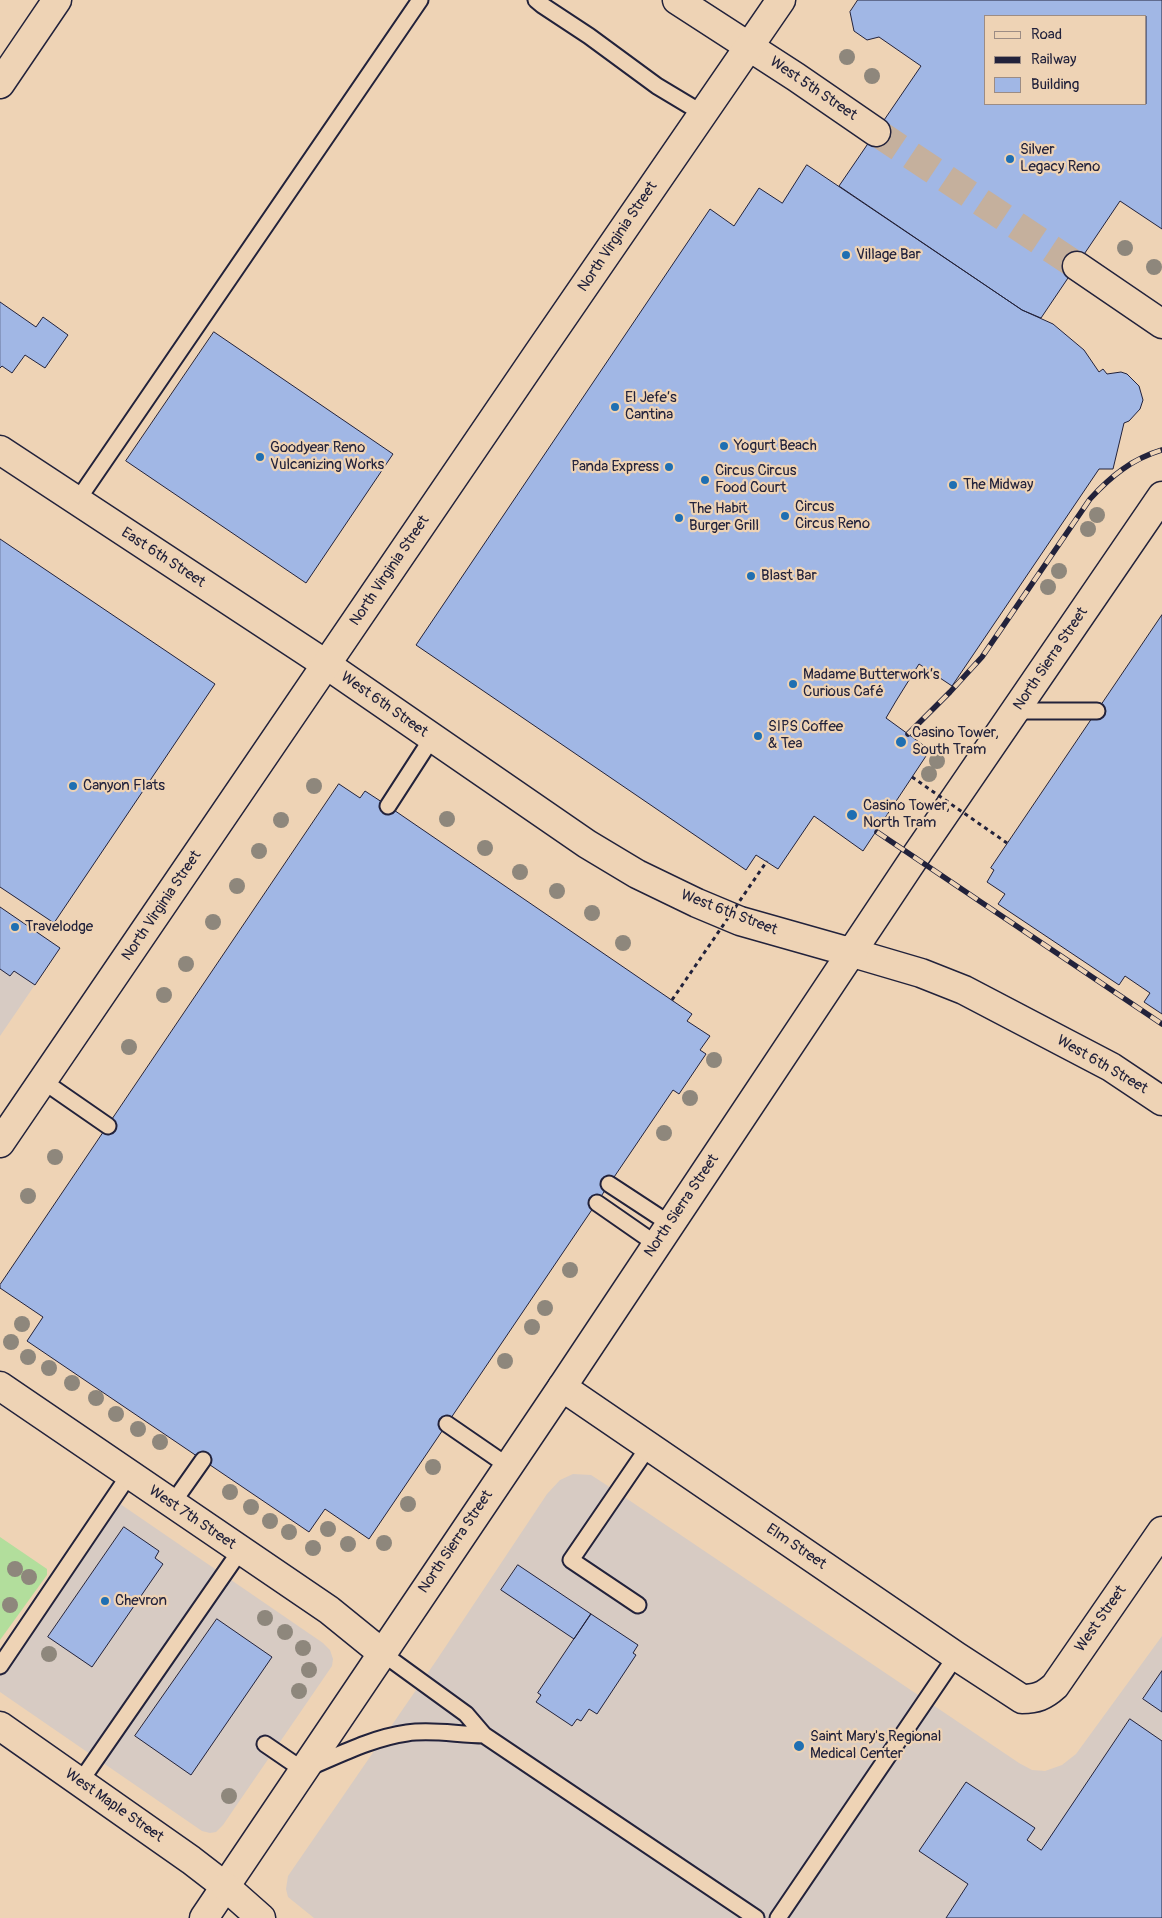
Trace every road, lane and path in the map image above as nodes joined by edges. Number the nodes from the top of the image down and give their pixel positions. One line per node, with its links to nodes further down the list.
1 (58, 0): 7 (main road)
2 (420, 0): 14 (lane)
3 (536, 0): 8 (lane)
4 (677, 0): 6 (main road, West 5th Street)
5 (781, 0): 6 (main road, North Virginia Street)
6 (749, 46): 8 (main road, North Virginia Street); 9 (main road, West 5th Street)
7 (0, 84)
8 (702, 113): 15 (main road, North Virginia Street)
9 (876, 132)
10 (1077, 266): 11 (main road)
11 (1162, 324)
12 (0, 450): 14 (main road, East 6th Street)
13 (1162, 496): 16 (main road, North Sierra Street)
14 (77, 501): 15 (main road, East 6th Street)
15 (327, 665): 18 (main road, West 6th Street); 25 (main road, North Virginia Street)
16 (1016, 711): 17 (lane); 23 (main road, North Sierra Street)
17 (1097, 711)
18 (432, 738): 20 (lane); 23 (main road, West 6th Street)
19 (912, 777): 21 (path, bridge)
20 (388, 806)
21 (1007, 843)
22 (767, 861): 24 (path, bridge)
23 (853, 952): 26 (main road, West 6th Street); 31 (main road, North Sierra Street)
24 (672, 1000)
25 (43, 1081): 27 (lane); 28 (main road, North Virginia Street)
26 (1162, 1101)
27 (108, 1126)
28 (0, 1144)
29 (609, 1184): 31 (lane)
30 (597, 1203): 31 (lane)
31 (663, 1234): 33 (main road, North Sierra Street)
32 (0, 1386): 38 (main road, West 7th Street)
33 (562, 1387): 35 (main road, Elm Street); 37 (main road, North Sierra Street)
34 (447, 1424): 37 (lane)
35 (649, 1446): 42 (lane); 44 (main road, Elm Street)
36 (203, 1460): 39 (lane)
37 (508, 1466): 43 (main road, North Sierra Street)
38 (129, 1475): 39 (main road, West 7th Street); 45 (lane)
39 (172, 1504): 41 (main road, West 7th Street)
40 (1162, 1531): 46 (main road, West Street)
41 (240, 1551): 43 (main road, West 7th Street); 51 (lane)
42 (638, 1606)
43 (382, 1652): 48 (lane); 50 (main road, North Sierra Street)
44 (956, 1656): 46 (main road, Elm Street); 56 (lane)
45 (0, 1666)
46 (1034, 1699)
47 (0, 1726): 51 (main road, West Maple Street)
48 (484, 1735): 50 (lane); 55 (lane)
49 (265, 1744): 50 (lane)
50 (303, 1770): 52 (main road, North Sierra Street)
51 (80, 1782): 52 (main road, West Maple Street)
52 (226, 1887): 53 (main road, North Sierra Street); 54 (main road, West Maple Street)
53 (204, 1918)
54 (261, 1918)
55 (756, 1918)
56 (778, 1918)

